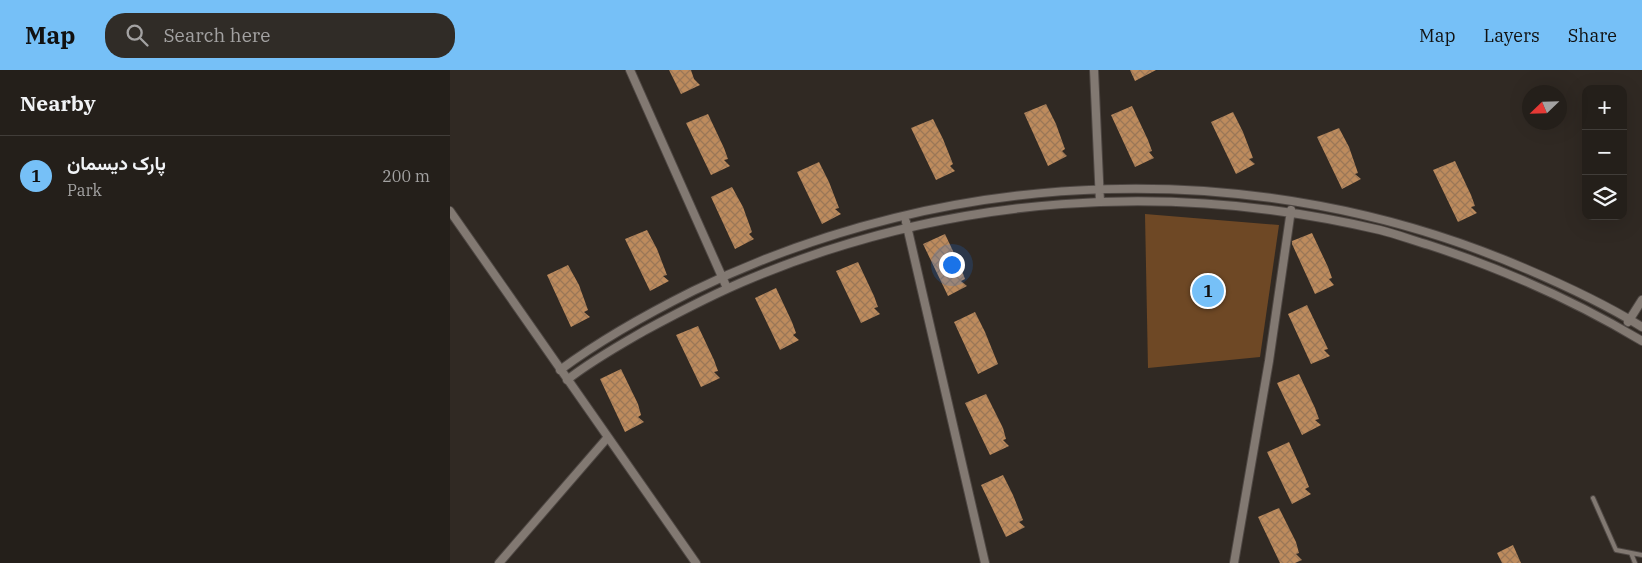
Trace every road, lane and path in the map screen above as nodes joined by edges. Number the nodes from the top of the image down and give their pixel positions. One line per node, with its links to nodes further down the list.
1 (630, 70): 10 (street)
2 (1094, 70): 3 (street)
3 (1098, 189): 4 (street); 5 (street); 8 (street)
4 (1294, 201): 7 (street); 13 (street)
5 (1100, 202): 7 (street); 9 (street)
6 (450, 211): 17 (street)
7 (1290, 213): 15 (street); 26 (street)
8 (904, 215): 9 (street); 10 (street)
9 (907, 227): 11 (street); 25 (street)
10 (722, 277): 11 (street); 17 (street)
11 (727, 288): 18 (street)
12 (1642, 300): 13 (street)
13 (1630, 320): 14 (street); 15 (street)
14 (1642, 327)
15 (1623, 330): 16 (street)
16 (1642, 341)
17 (560, 370): 18 (street)
18 (567, 380): 19 (street)
19 (608, 437): 23 (street); 24 (street)
20 (1593, 498): 21 (lane)
21 (1631, 553): 22 (lane); 27 (lane)
22 (1642, 555)
23 (499, 563)
24 (696, 563)
25 (985, 563)
26 (1234, 563)
27 (1635, 563)

